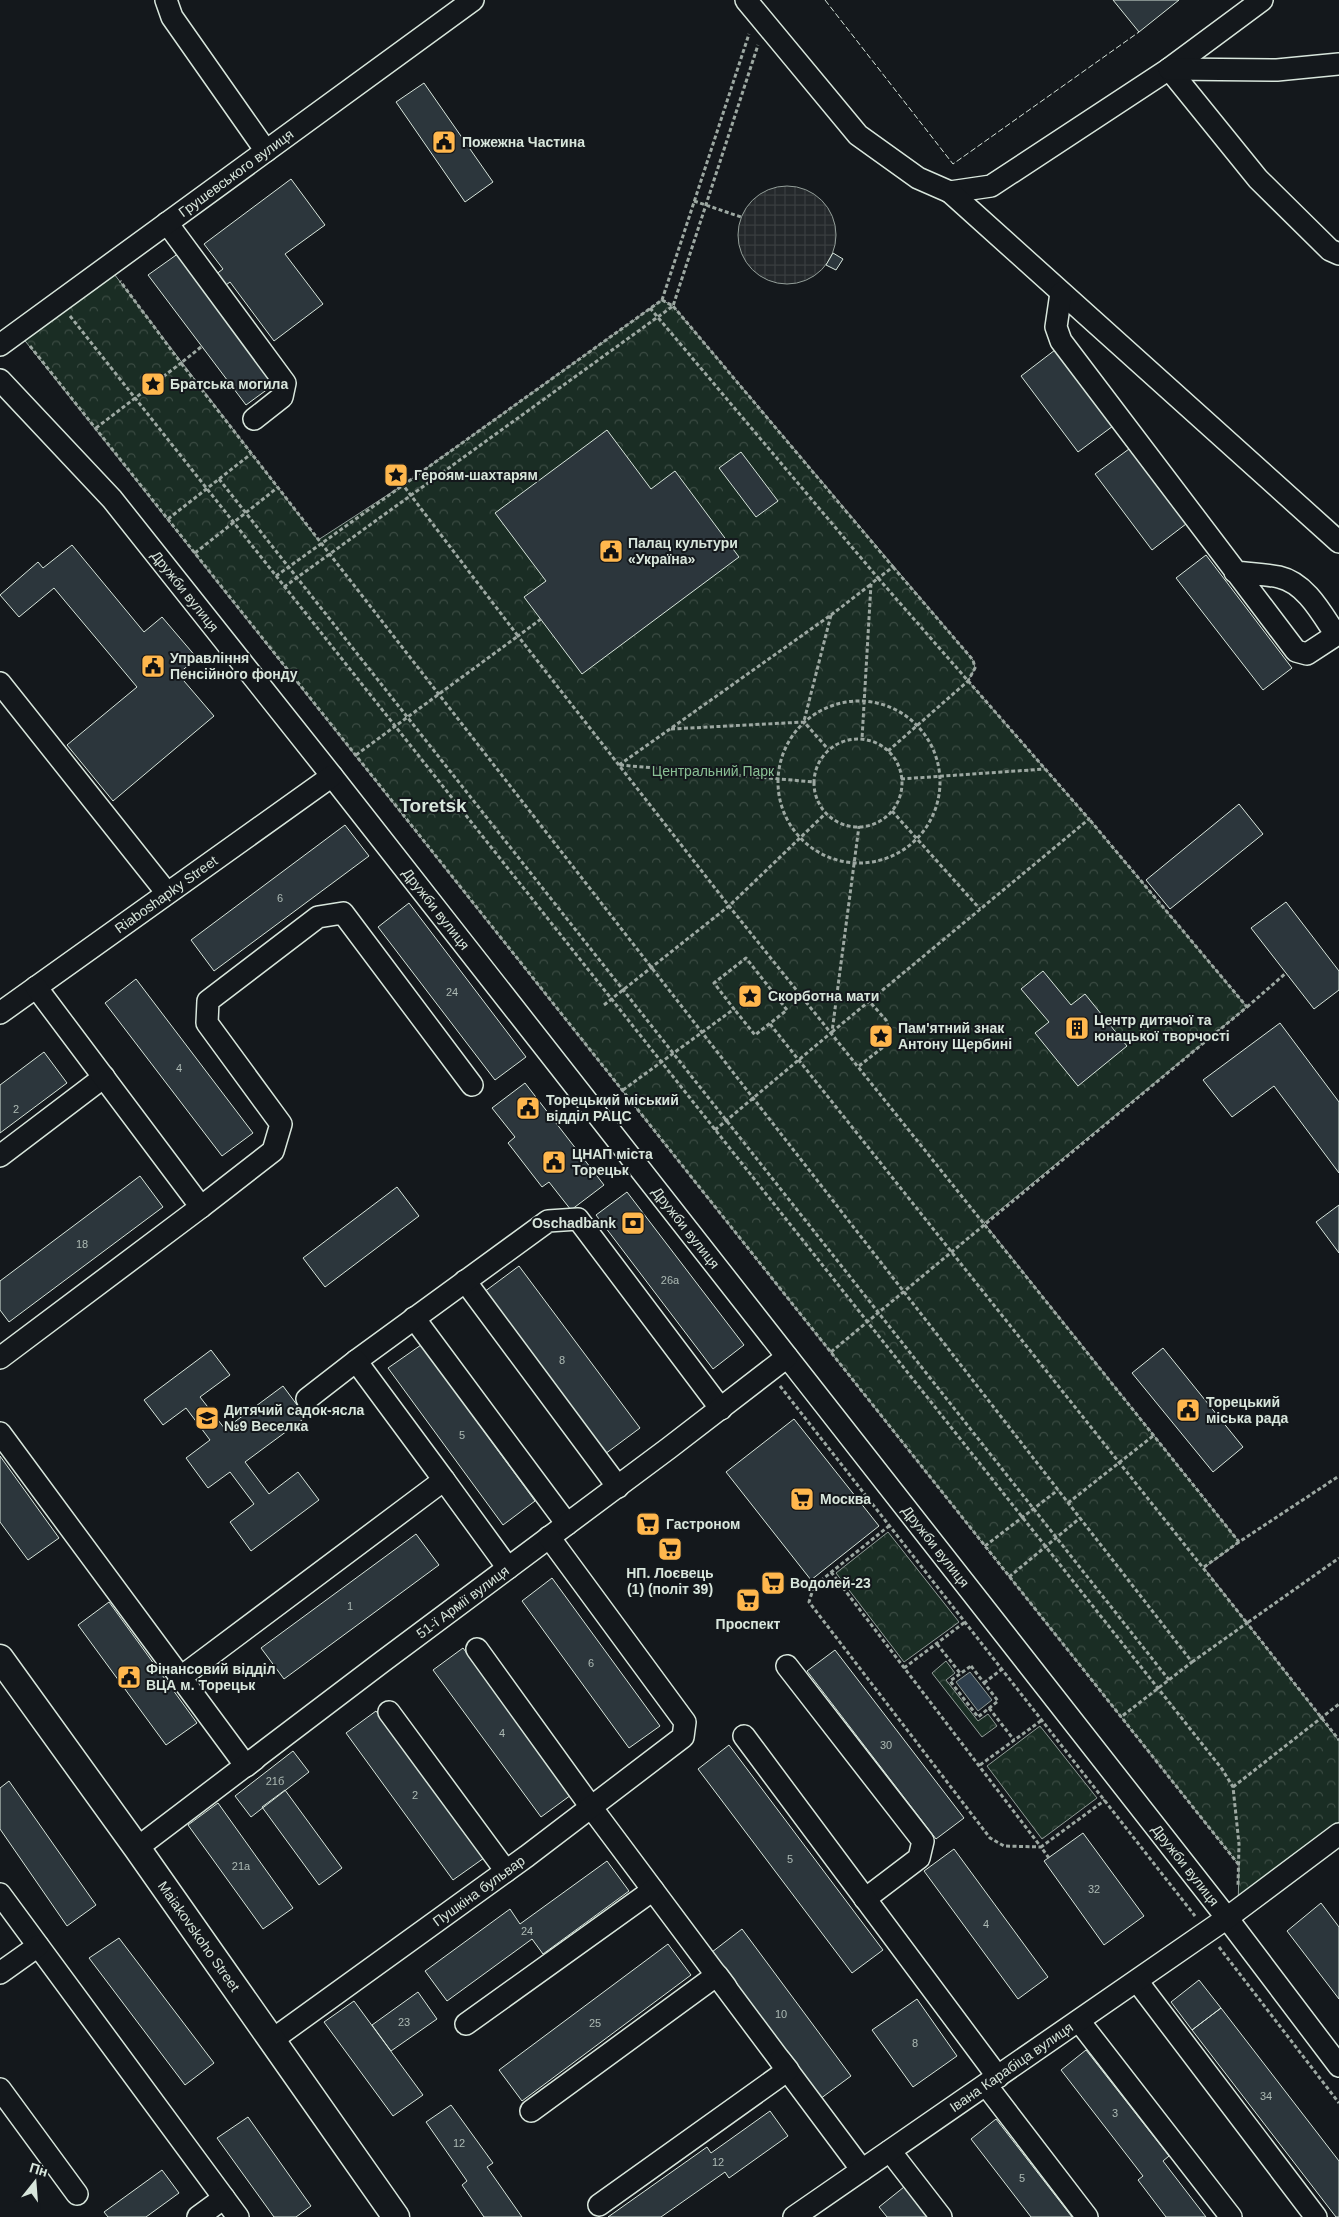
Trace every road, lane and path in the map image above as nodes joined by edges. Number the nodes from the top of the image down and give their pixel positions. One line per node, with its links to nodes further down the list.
1 (166, 0): 7 (street)
2 (473, 0): 7 (street, Грушевського вулиця)
3 (1262, 0): 6 (street)
4 (756, 11): 8 (street); 9 (path); 10 (path)
5 (1339, 64): 6 (street)
6 (1169, 69): 8 (street); 13 (street)
7 (266, 151): 12 (street, Грушевського вулиця)
8 (950, 192): 15 (street)
9 (694, 201): 10 (path); 16 (path)
10 (706, 205): 11 (path); 18 (path)
11 (741, 217)
12 (167, 223): 14 (street, Грушевського вулиця); 26 (street)
13 (1339, 254)
14 (108, 266): 17 (street, Грушевського вулиця); 24 (path)
15 (1061, 293): 34 (street); 37 (street)
16 (662, 300): 18 (path); 19 (path)
17 (59, 302): 21 (street, Грушевського вулиця); 33 (path)
18 (673, 306): 20 (path); 36 (path)
19 (650, 308): 20 (path); 30 (path)
20 (658, 317): 39 (path); 41 (path)
21 (18, 332): 22 (street, Грушевського вулиця); 27 (path)
22 (0, 345)
23 (202, 347): 24 (path)
24 (181, 363): 27 (path); 28 (path)
25 (0, 380): 57 (street, Дружби вулиця)
26 (254, 419)
27 (96, 428): 32 (path)
28 (251, 454): 29 (path); 31 (path)
29 (219, 479): 32 (path); 122 (path)
30 (403, 485): 38 (path); 44 (path)
31 (277, 488): 33 (path); 98 (path)
32 (168, 519): 35 (path)
33 (234, 522): 35 (path); 38 (path)
34 (1339, 542)
35 (196, 553): 54 (path)
36 (893, 567): 39 (path); 46 (path)
37 (1235, 572): 45 (street); 45 (street)
38 (276, 576): 41 (path)
39 (878, 578): 40 (path); 46 (path)
40 (870, 584): 42 (path); 51 (path)
41 (284, 587): 80 (path)
42 (831, 615): 49 (path); 50 (path)
43 (541, 619): 44 (path)
44 (518, 636): 54 (path); 55 (path)
45 (1338, 637)
46 (968, 681): 53 (path); 56 (path)
47 (0, 683): 48 (street)
48 (7, 705): 64 (street)
49 (804, 722): 49 (path); 50 (path); 52 (path)
50 (669, 729): 55 (path)
51 (862, 739): 52 (path); 53 (path)
52 (828, 749): 59 (path)
53 (888, 751): 58 (path)
54 (356, 755): 79 (path)
55 (619, 765): 59 (path); 65 (path)
56 (1045, 769): 58 (path); 62 (path)
57 (332, 776): 64 (street, Riaboshapky Street); 87 (street, Дружби вулиця)
58 (902, 779): 60 (path)
59 (814, 782): 61 (path)
60 (892, 811): 63 (path); 66 (path)
61 (826, 813): 63 (path); 65 (path)
62 (1089, 819): 66 (path); 72 (path)
63 (859, 826): 75 (path)
64 (167, 894): 68 (street, Riaboshapky Street)
65 (730, 906): 71 (path); 75 (path)
66 (980, 909): 69 (path)
67 (1286, 973): 72 (path)
68 (36, 987): 70 (street, Riaboshapky Street); 77 (street)
69 (869, 1001): 75 (path); 76 (path)
70 (4, 1005)
71 (604, 1005)
72 (1247, 1007): 83 (path)
73 (734, 1009): 74 (path); 74 (path); 79 (path)
74 (770, 1024): 83 (path)
75 (832, 1032): 76 (path); 80 (path)
76 (859, 1066): 94 (path)
77 (104, 1077): 81 (street); 82 (street)
78 (472, 1085): 82 (street)
79 (623, 1090): 86 (path)
80 (715, 1130): 135 (path)
81 (0, 1156)
82 (201, 1207): 88 (street)
83 (952, 1251): 86 (path); 108 (path)
84 (466, 1281): 85 (street); 92 (street); 97 (street)
85 (414, 1318): 89 (street); 101 (street)
86 (831, 1352): 105 (path)
87 (787, 1357): 90 (street, 51-ї Армії вулиця); 147 (street, Дружби вулиця)
88 (0, 1358)
89 (356, 1361): 91 (street); 96 (street)
90 (769, 1371): 92 (street, 51-ї Армії вулиця); 102 (path)
91 (307, 1398)
92 (721, 1409): 97 (street, 51-ї Армії вулиця)
93 (0, 1432): 121 (street)
94 (1153, 1436): 99 (path); 104 (path)
95 (1339, 1476): 104 (path)
96 (444, 1480): 107 (street); 121 (street)
97 (618, 1487): 101 (street, 51-ї Армії вулиця)
98 (1058, 1490): 99 (path); 105 (path)
99 (1068, 1503): 100 (path)
100 (1080, 1519): 110 (path); 116 (path)
101 (568, 1524): 103 (street, 51-ї Армії вулиця)
102 (889, 1526): 109 (path); 111 (path)
103 (549, 1537): 107 (street, 51-ї Армії вулиця); 137 (street, Пушкіна бульвар)
104 (1239, 1542): 108 (path)
105 (985, 1546): 110 (path)
106 (1339, 1558): 112 (path)
107 (508, 1568): 133 (street, 51-ї Армії вулиця)
108 (1204, 1568): 112 (path)
109 (830, 1572): 118 (path); 139 (path)
110 (1009, 1576): 127 (path)
111 (965, 1622): 113 (path); 119 (path)
112 (1247, 1623): 116 (path); 128 (path)
113 (937, 1644): 118 (path); 120 (path)
114 (477, 1649): 137 (street)
115 (0, 1658): 140 (main road, Maiakovskoho Street)
116 (1192, 1662): 122 (path)
117 (787, 1666): 146 (street)
118 (904, 1668): 134 (path)
119 (1002, 1669): 123 (path); 129 (path)
120 (960, 1673): 123 (path); 125 (path)
121 (181, 1677): 133 (street)
122 (1169, 1680): 127 (path)
123 (984, 1683): 125 (path)
124 (1339, 1704): 128 (path)
125 (989, 1708): 131 (path)
126 (389, 1712): 143 (street)
127 (1121, 1717): 142 (path)
128 (1321, 1717): 132 (path); 135 (path)
129 (1042, 1720): 131 (path); 136 (path)
130 (744, 1736): 146 (street)
131 (1014, 1740): 134 (path)
132 (1339, 1740)
133 (250, 1762): 140 (street, 51-ї Армії вулиця)
134 (980, 1765): 139 (path)
135 (1233, 1787): 142 (path)
136 (1105, 1800): 139 (path); 148 (path)
137 (591, 1807): 143 (street, Пушкіна бульвар); 144 (street)
138 (1339, 1834): 147 (street, Івана Карабіца вулиця)
139 (1041, 1847): 141 (path)
140 (136, 1848): 155 (main road, Maiakovskoho Street)
141 (1049, 1858)
142 (1239, 1865): 147 (path)
143 (506, 1871): 155 (street, Пушкіна бульвар)
144 (653, 1890): 151 (street); 154 (street)
145 (0, 1894): 149 (street)
146 (865, 1899): 158 (street)
147 (1232, 1914): 148 (street, Івана Карабіца вулиця); 156 (street, Дружби вулиця)
148 (1208, 1932): 152 (street, Івана Карабіца вулиця); 160 (path)
149 (38, 1946): 150 (street); 165 (street)
150 (0, 1973)
151 (717, 1975): 157 (street); 161 (street)
152 (1137, 1980): 153 (street, Івана Карабіца вулиця); 174 (street)
153 (1079, 2021): 158 (street, Івана Карабіца вулиця); 173 (street)
154 (466, 2024)
155 (272, 2040): 169 (main road, Maiakovskoho Street)
156 (1339, 2066)
157 (788, 2070): 163 (street); 166 (street)
158 (992, 2081): 162 (street, Івана Карабіца вулиця); 172 (street)
159 (0, 2089): 164 (street)
160 (1339, 2102)
161 (531, 2111)
162 (890, 2151): 163 (street, Івана Карабіца вулиця); 171 (street)
163 (862, 2170): 170 (street, Івана Карабіца вулиця)
164 (77, 2194)
165 (224, 2198): 167 (street); 168 (street)
166 (599, 2205)
167 (198, 2217)
168 (238, 2217)
169 (396, 2217)
170 (794, 2217)
171 (941, 2217)
172 (1087, 2217)
173 (1231, 2217)
174 (1316, 2217)

